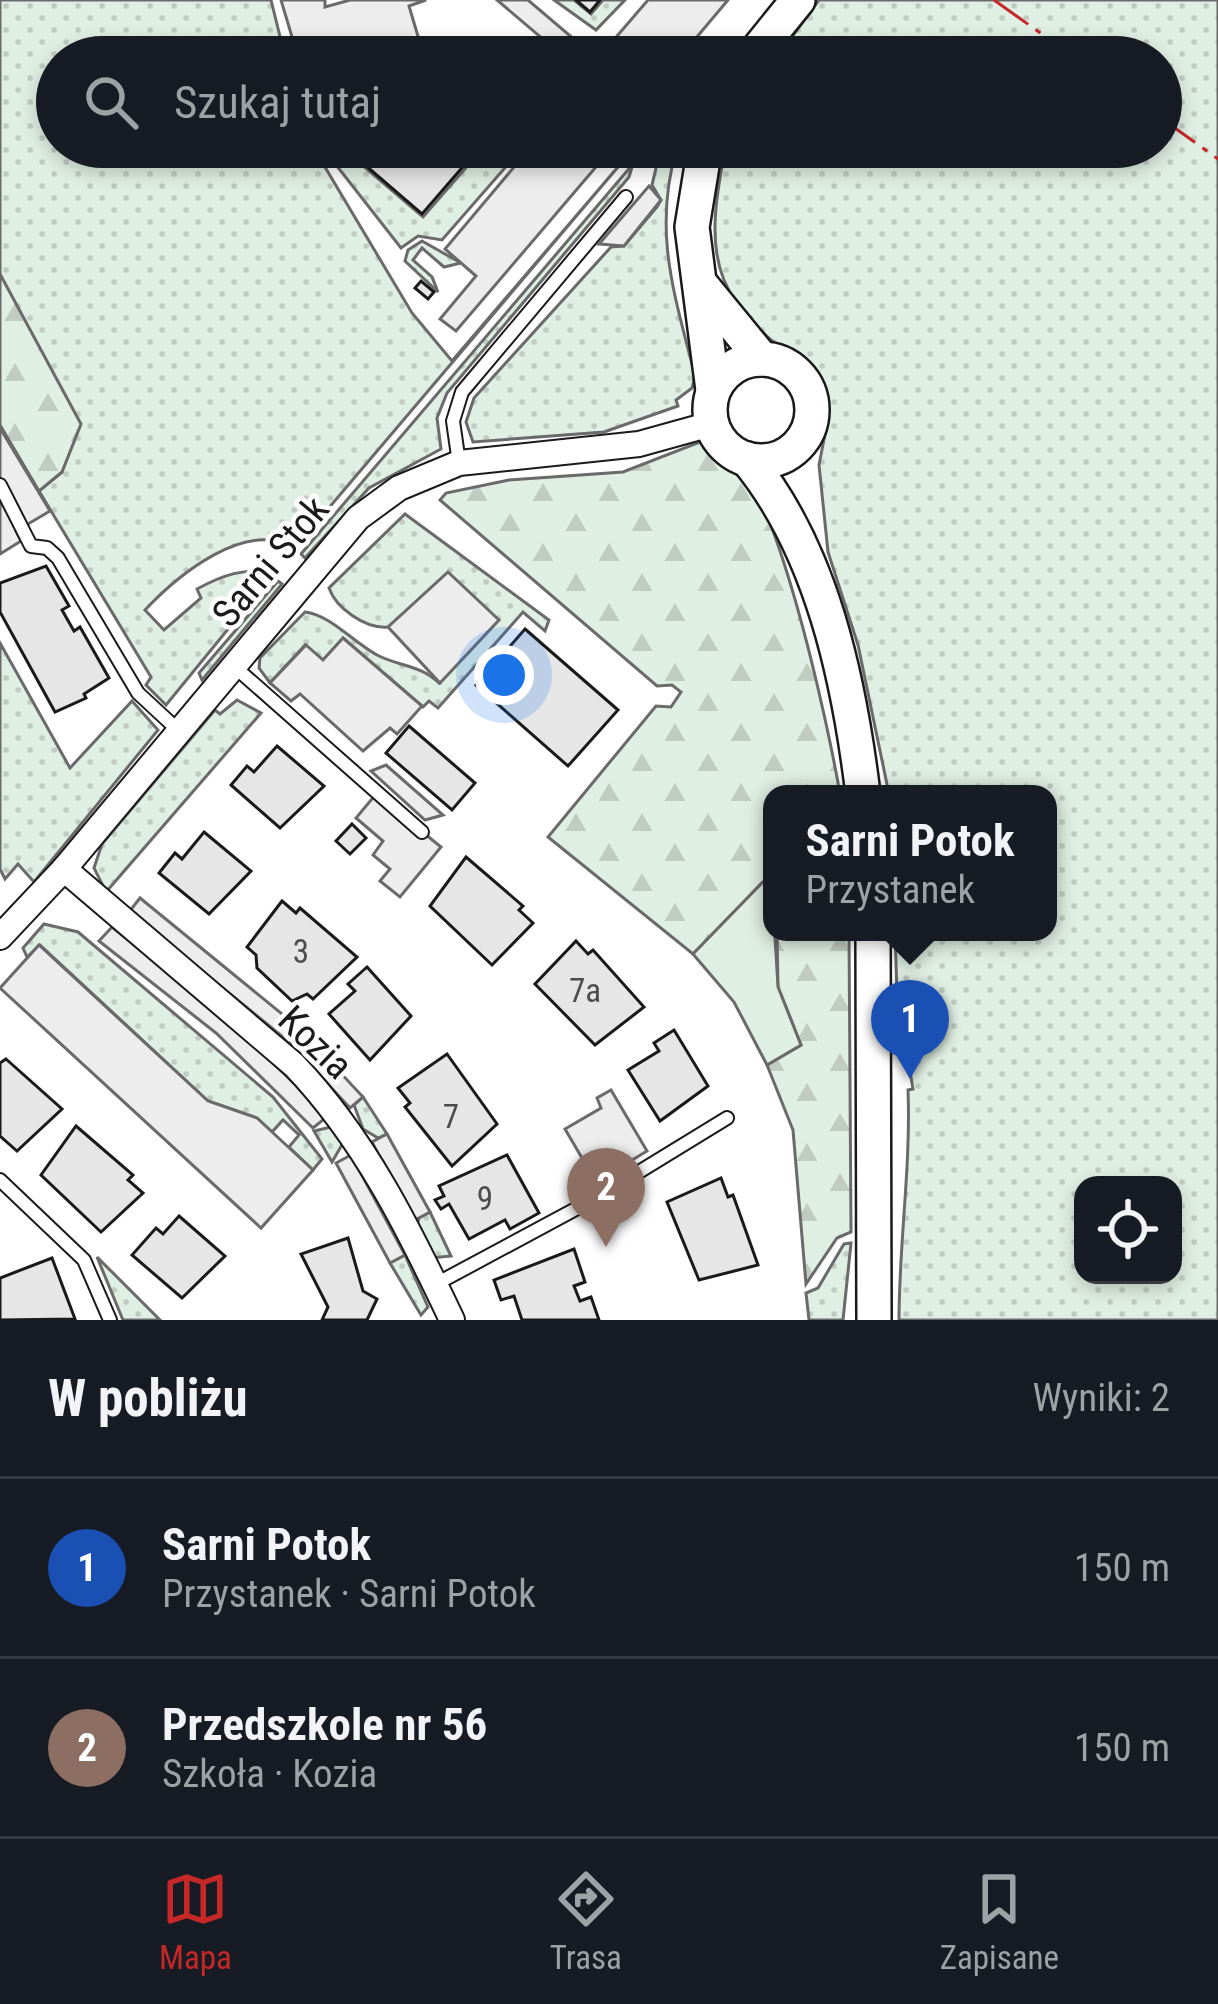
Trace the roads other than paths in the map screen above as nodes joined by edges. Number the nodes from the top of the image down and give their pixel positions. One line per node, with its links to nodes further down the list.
1 (798, 0): 2 (street)
2 (769, 36)
3 (702, 168): 5 (street)
4 (626, 196): 10 (lane)
5 (702, 286): 6 (street); 7 (street)
6 (761, 359): 7 (street); 8 (street)
7 (712, 407): 9 (street); 10 (street, Sarni Stok)
8 (798, 446): 9 (street); 12 (street)
9 (747, 460): 12 (street)
10 (460, 463): 13 (street, Sarni Stok)
11 (0, 485): 14 (lane)
12 (796, 529): 15 (street)
13 (236, 668): 14 (street, Sarni Stok); 16 (lane)
14 (179, 731): 17 (street, Sarni Stok)
15 (861, 785)
16 (422, 832)
17 (64, 869): 18 (street, Sarni Stok); 22 (street, Kozia)
18 (0, 937)
19 (872, 941): 25 (street)
20 (727, 1118): 22 (lane)
21 (0, 1180): 23 (lane)
22 (435, 1285): 24 (street, Kozia)
23 (110, 1320)
24 (452, 1320)
25 (874, 1320)

